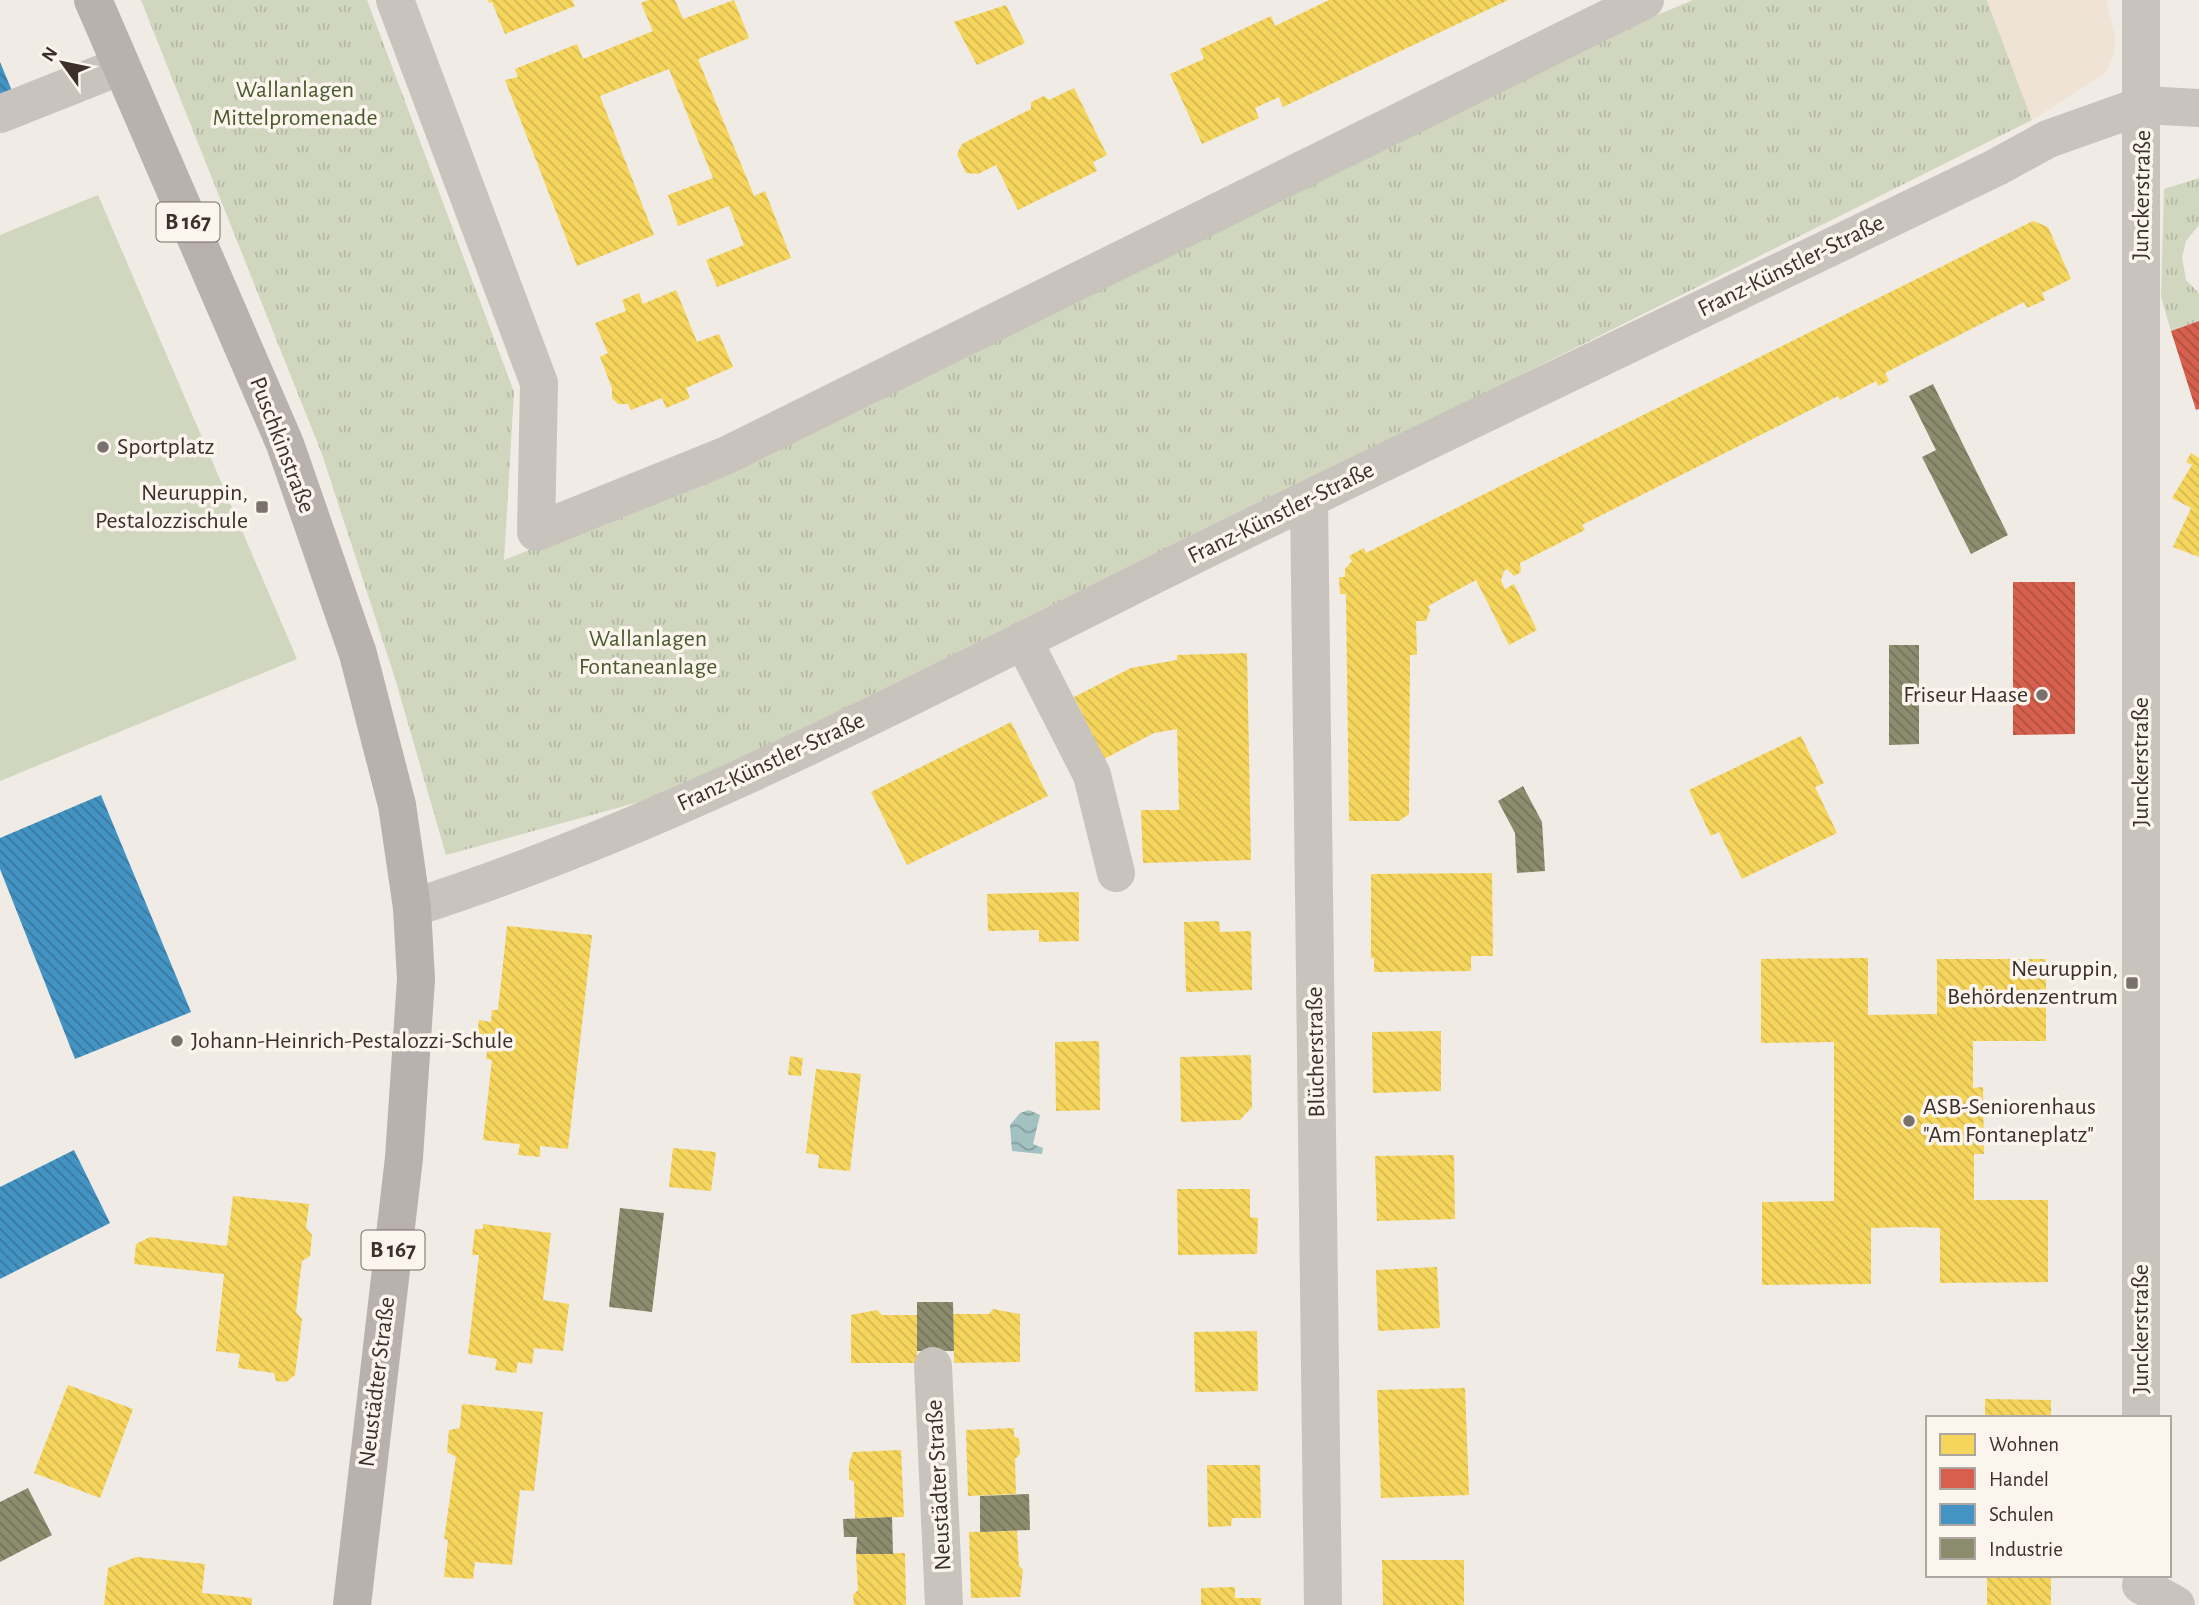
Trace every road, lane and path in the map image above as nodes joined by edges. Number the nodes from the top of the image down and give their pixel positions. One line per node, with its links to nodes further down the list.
1 (93, 0): 5 (main road, Puschkinstraße / B 167)
2 (395, 0): 3 (street)
3 (1645, 0)
4 (2141, 0): 6 (street, Junckerstraße)
5 (121, 66): 8 (street); 12 (main road, Puschkinstraße / B 167)
6 (2144, 105): 7 (street); 9 (street, Franz-Künstler-Straße); 14 (street, Junckerstraße)
7 (2199, 107)
8 (0, 114)
9 (1309, 499): 10 (street, Franz-Künstler-Straße); 18 (street, Blücherstraße)
10 (1023, 640): 11 (street); 12 (street, Franz-Künstler-Straße)
11 (1116, 873)
12 (412, 908): 16 (main road, Neustädter Straße / B 167)
13 (933, 1366): 17 (street, Neustädter Straße)
14 (2141, 1416)
15 (2141, 1588): 19 (street)
16 (352, 1605)
17 (944, 1605)
18 (1323, 1605)
19 (2176, 1605)

